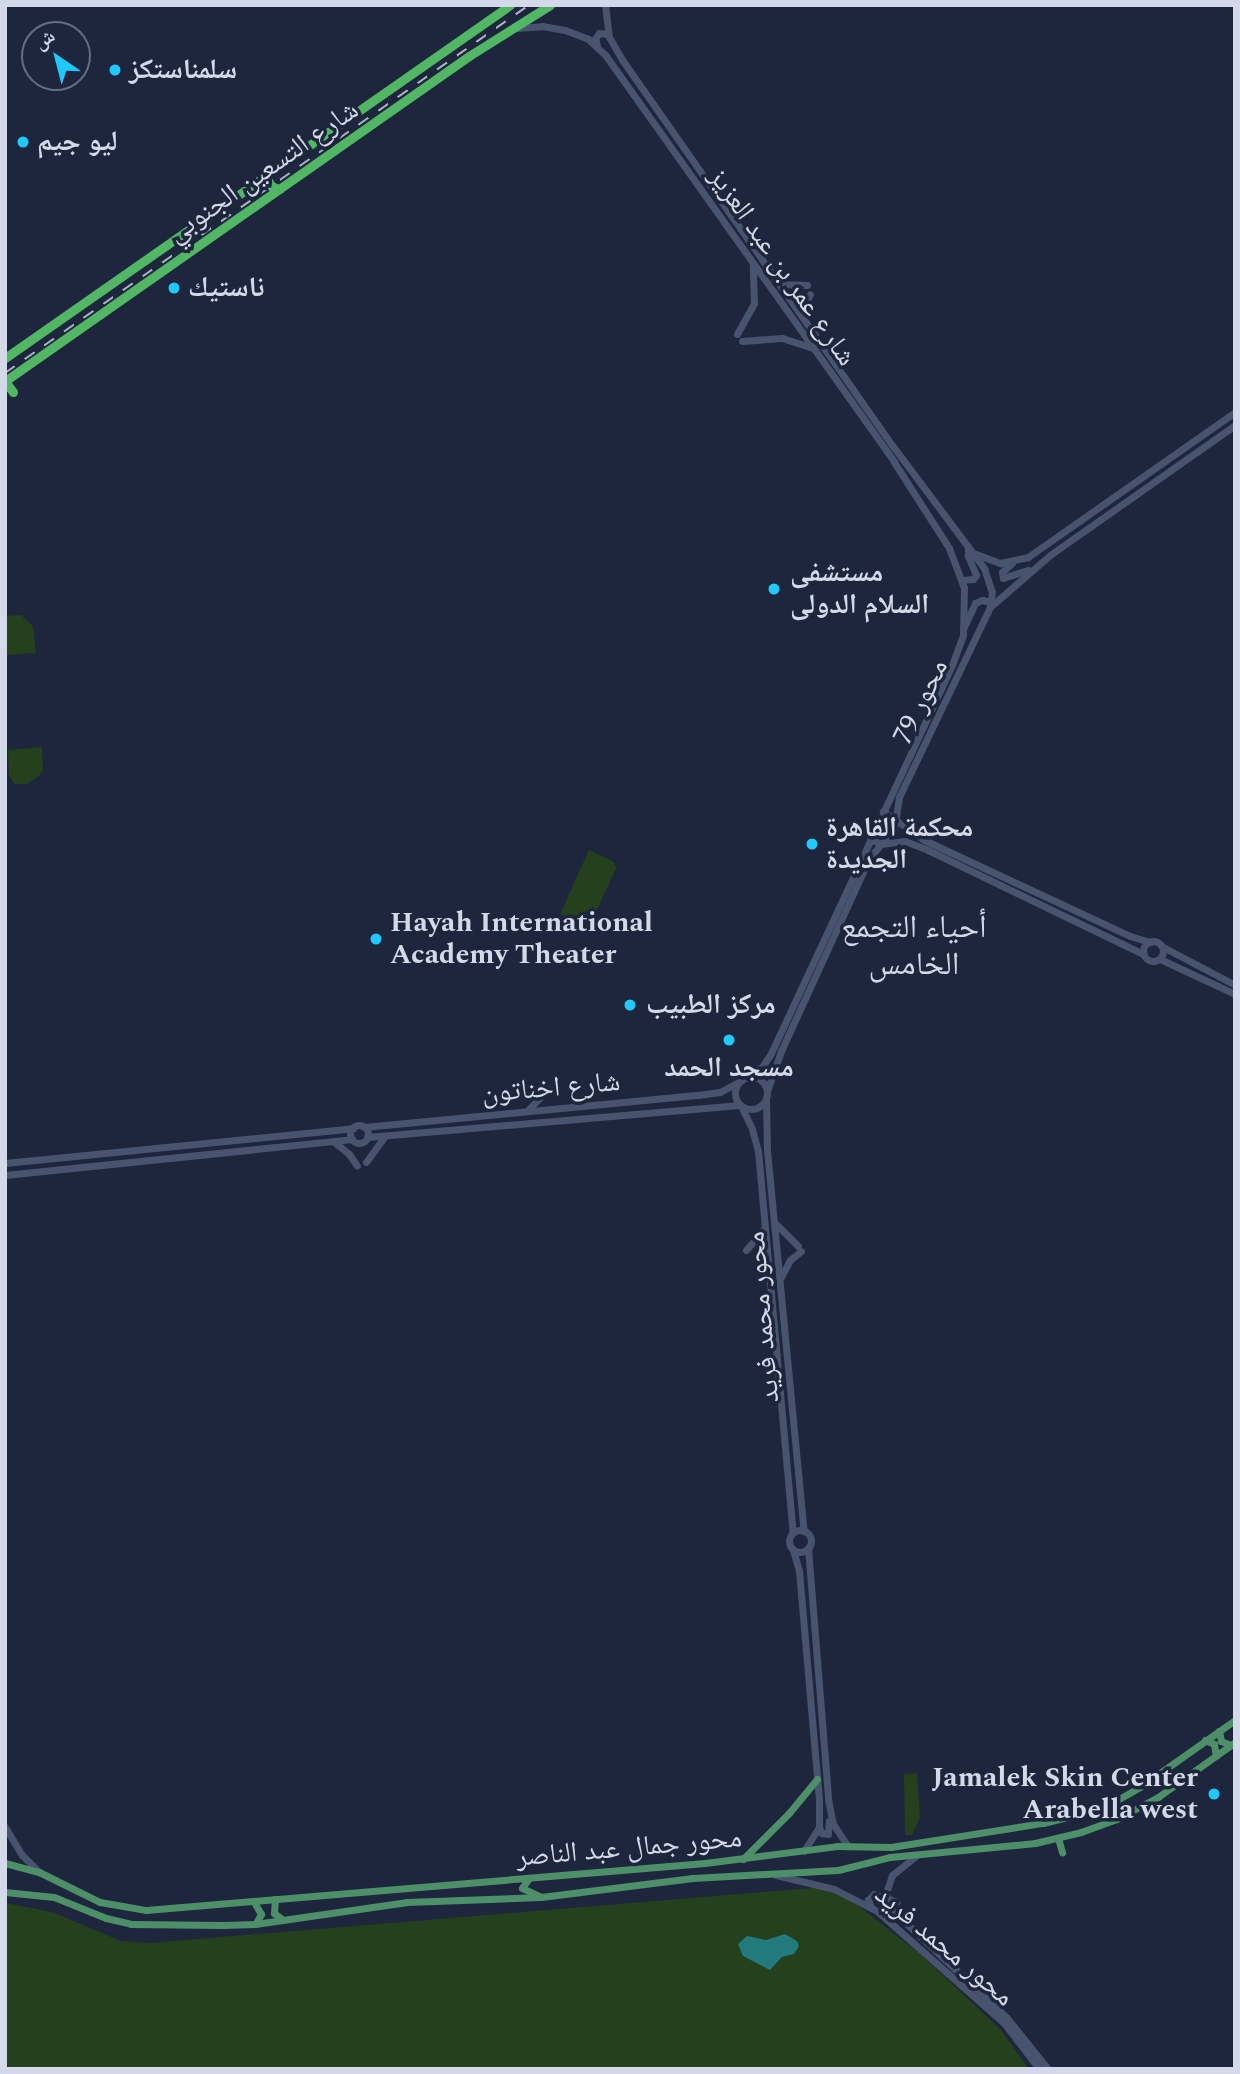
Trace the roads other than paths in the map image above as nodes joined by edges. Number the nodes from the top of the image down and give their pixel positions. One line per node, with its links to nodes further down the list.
1 (510, 5): 6 (highway, شارع التسعين الجنوبي)
2 (550, 5): 5 (highway, شارع التسعين الجنوبي)
3 (605, 5): 7 (main road, شارع عمر بن عبد العزيز)
4 (468, 21): 6 (highway)
5 (511, 29): 8 (main road, شارع عمر بن عبد العزيز); 11 (highway, شارع التسعين الجنوبي)
6 (475, 30): 9 (highway, شارع التسعين الجنوبي)
7 (608, 34): 8 (main road); 14 (main road, شارع عمر بن عبد العزيز)
8 (597, 46): 13 (main road, شارع عمر بن عبد العزيز)
9 (265, 175): 10 (highway, شارع التسعين الجنوبي); 11 (highway)
10 (247, 187): 12 (highway); 19 (highway, شارع التسعين الجنوبي)
11 (279, 189): 12 (highway, شارع التسعين الجنوبي)
12 (259, 204): 23 (highway, شارع التسعين الجنوبي)
13 (749, 256): 20 (main road, شارع عمر بن عبد العزيز); 20 (main road)
14 (780, 283): 15 (main road); 17 (main road, شارع عمر بن عبد العزيز)
15 (807, 285)
16 (810, 294): 17 (main road)
17 (800, 313): 22 (main road, شارع عمر بن عبد العزيز)
18 (43, 319): 19 (highway)
19 (49, 327): 21 (highway, شارع التسعين الجنوبي)
20 (814, 349): 22 (main road, شارع عمر بن عبد العزيز)
21 (5, 358)
22 (838, 375): 27 (main road, شارع عمر بن عبد العزيز); 30 (main road, شارع عمر بن عبد العزيز)
23 (5, 381): 24 (highway)
24 (13, 392)
25 (1235, 412): 28 (main road)
26 (1235, 425): 29 (main road, محور 79)
27 (969, 548): 28 (main road); 30 (main road); 32 (main road, شارع عمر بن عبد العزيز)
28 (1012, 562): 29 (main road)
29 (1030, 570): 32 (main road, محور 79)
30 (962, 580): 31 (main road, شارع عمر بن عبد العزيز)
31 (965, 598): 33 (main road, محور 79)
32 (990, 605): 33 (main road); 35 (main road, محور 79)
33 (964, 627): 34 (main road, محور 79)
34 (883, 811): 35 (main road); 37 (main road, محور 79)
35 (896, 817): 36 (main road); 39 (main road, محور 79)
36 (910, 831): 38 (main road); 46 (main road)
37 (870, 839): 39 (main road); 52 (main road, محور 79)
38 (905, 841): 39 (main road); 40 (main road)
39 (881, 844): 56 (main road, محور 79)
40 (1012, 890): 41 (main road); 42 (main road)
41 (1008, 900)
42 (1033, 900): 43 (main road); 44 (main road)
43 (1044, 905): 45 (main road); 48 (main road)
44 (1029, 909)
45 (1040, 915)
46 (1150, 942): 47 (main road); 48 (main road)
47 (1163, 947): 49 (main road); 50 (main road)
48 (1143, 954): 49 (main road)
49 (1160, 959): 51 (main road)
50 (1235, 985)
51 (1235, 994)
52 (747, 1077): 53 (main road); 56 (main road)
53 (739, 1082): 55 (main road, شارع اخناتون); 57 (main road)
54 (548, 1089): 59 (main road)
55 (718, 1092): 58 (main road); 59 (main road, شارع اخناتون)
56 (767, 1095): 57 (main road); 66 (main road, محور محمد فريد)
57 (740, 1105): 58 (main road, شارع اخناتون); 67 (main road, محور محمد فريد)
58 (720, 1107): 62 (main road, شارع اخناتون)
59 (526, 1112): 60 (main road, شارع اخناتون)
60 (364, 1126): 61 (main road, شارع اخناتون); 63 (main road)
61 (353, 1128): 64 (main road); 69 (main road)
62 (385, 1136): 63 (main road, شارع اخناتون); 68 (main road)
63 (367, 1137): 64 (main road, شارع اخناتون)
64 (352, 1139): 65 (main road)
65 (333, 1141): 70 (main road); 71 (main road)
66 (767, 1150): 67 (main road); 72 (main road, محور محمد فريد)
67 (758, 1151): 73 (main road, محور محمد فريد)
68 (366, 1162)
69 (5, 1163)
70 (357, 1166)
71 (5, 1175)
72 (775, 1224): 75 (main road, محور محمد فريد); 75 (main road)
73 (764, 1228): 74 (main road); 77 (main road, محور محمد فريد)
74 (746, 1250)
75 (780, 1278): 76 (main road, محور محمد فريد)
76 (804, 1531): 77 (main road); 78 (main road)
77 (793, 1532): 79 (main road)
78 (808, 1548): 79 (main road); 86 (main road)
79 (793, 1550): 85 (main road)
80 (1235, 1720): 81 (main road, محور جمال عبد الناصر)
81 (1219, 1731): 82 (main road, محور جمال عبد الناصر); 83 (main road)
82 (1205, 1740): 84 (main road); 90 (main road, محور جمال عبد الناصر)
83 (1233, 1744): 84 (main road, محور جمال عبد الناصر)
84 (1216, 1756): 89 (main road, محور جمال عبد الناصر)
85 (817, 1779): 88 (main road); 94 (main road)
86 (831, 1815): 88 (main road); 90 (main road)
87 (5, 1827): 96 (main road)
88 (819, 1828): 91 (main road)
89 (1058, 1838): 92 (main road); 93 (main road, محور جمال عبد الناصر)
90 (848, 1846): 91 (main road, محور جمال عبد الناصر)
91 (804, 1852): 94 (main road, محور جمال عبد الناصر)
92 (1062, 1852)
93 (919, 1854): 97 (main road, محور جمال عبد الناصر); 102 (main road, محور محمد فريد)
94 (743, 1859): 98 (main road, محور جمال عبد الناصر)
95 (5, 1863): 96 (main road, محور جمال عبد الناصر)
96 (39, 1872): 103 (main road, محور جمال عبد الناصر)
97 (762, 1873): 100 (main road, محور جمال عبد الناصر); 105 (main road, محور محمد فريد)
98 (529, 1878): 100 (main road); 101 (main road, محور جمال عبد الناصر)
99 (5, 1892): 107 (main road, محور جمال عبد الناصر)
100 (541, 1897): 106 (main road, محور جمال عبد الناصر)
101 (275, 1899): 103 (main road, محور جمال عبد الناصر); 106 (main road)
102 (887, 1900): 104 (main road); 105 (main road); 109 (main road, محور محمد فريد)
103 (253, 1901): 107 (main road)
104 (897, 1902)
105 (872, 1907): 108 (main road, محور محمد فريد)
106 (283, 1920): 107 (main road, محور جمال عبد الناصر)
107 (256, 1924)
108 (1040, 2069)
109 (1048, 2069)

